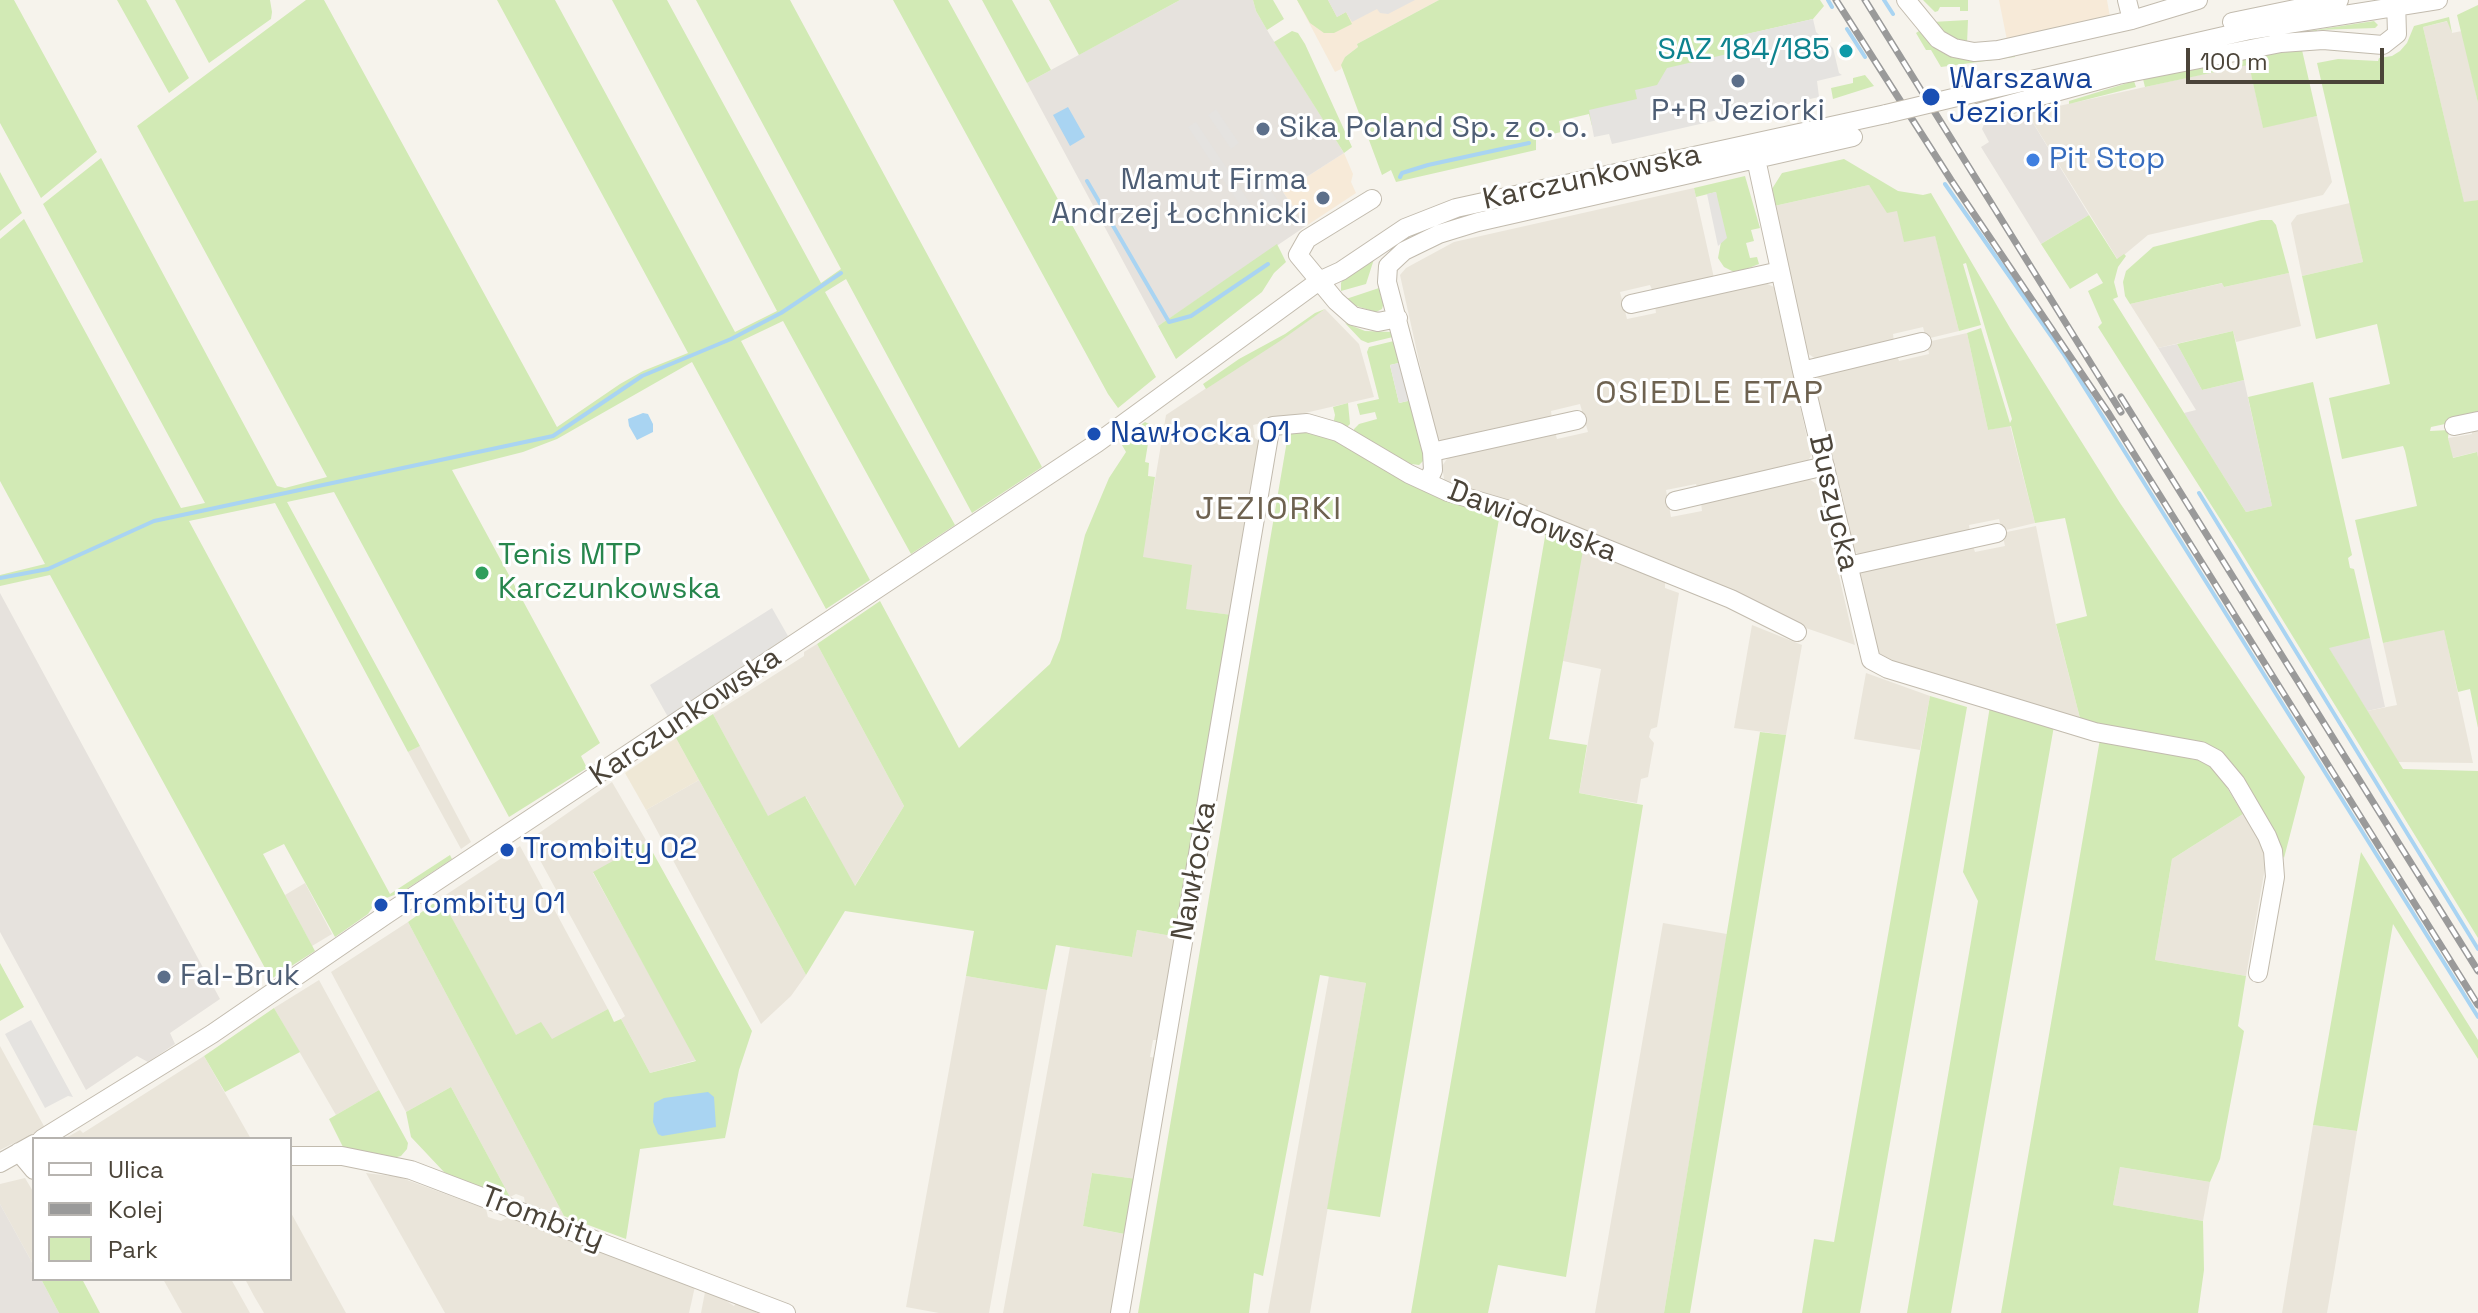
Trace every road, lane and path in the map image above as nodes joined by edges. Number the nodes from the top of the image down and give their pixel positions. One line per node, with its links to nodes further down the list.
1 (1906, 0): 7 (street)
2 (2127, 0): 7 (street)
3 (2198, 0): 7 (street)
4 (2339, 0): 8 (street, Karczunkowska)
5 (2438, 0): 6 (street, Karczunkowska)
6 (2396, 3): 8 (street, Karczunkowska); 9 (street)
7 (2132, 20)
8 (1954, 92): 14 (street, Karczunkowska, bridge)
9 (1978, 113)
10 (1853, 137): 11 (street, Karczunkowska)
11 (1756, 159): 13 (street, Buszycka); 16 (street, Karczunkowska)
12 (1372, 199): 14 (street)
13 (1780, 271): 15 (street); 18 (street, Buszycka)
14 (1319, 281): 16 (street); 31 (street, Karczunkowska)
15 (1631, 304)
16 (1398, 318): 23 (street)
17 (1922, 342): 18 (street)
18 (1802, 371): 24 (street, Buszycka)
19 (1577, 420): 23 (street)
20 (2478, 421): 21 (street)
21 (2454, 426)
22 (1270, 430): 25 (street, Dawidowska); 36 (street, Nawłocka)
23 (1432, 452): 25 (street)
24 (1825, 466): 26 (street); 28 (street, Buszycka)
25 (1428, 481): 29 (street, Dawidowska)
26 (1675, 501)
27 (1997, 533): 28 (street)
28 (1848, 566): 30 (street, Buszycka)
29 (1797, 632)
30 (2258, 973)
31 (45, 1137)
32 (27, 1148): 34 (street)
33 (292, 1156): 35 (street, Trombity)
34 (0, 1163)
35 (786, 1313)
36 (1120, 1313)

